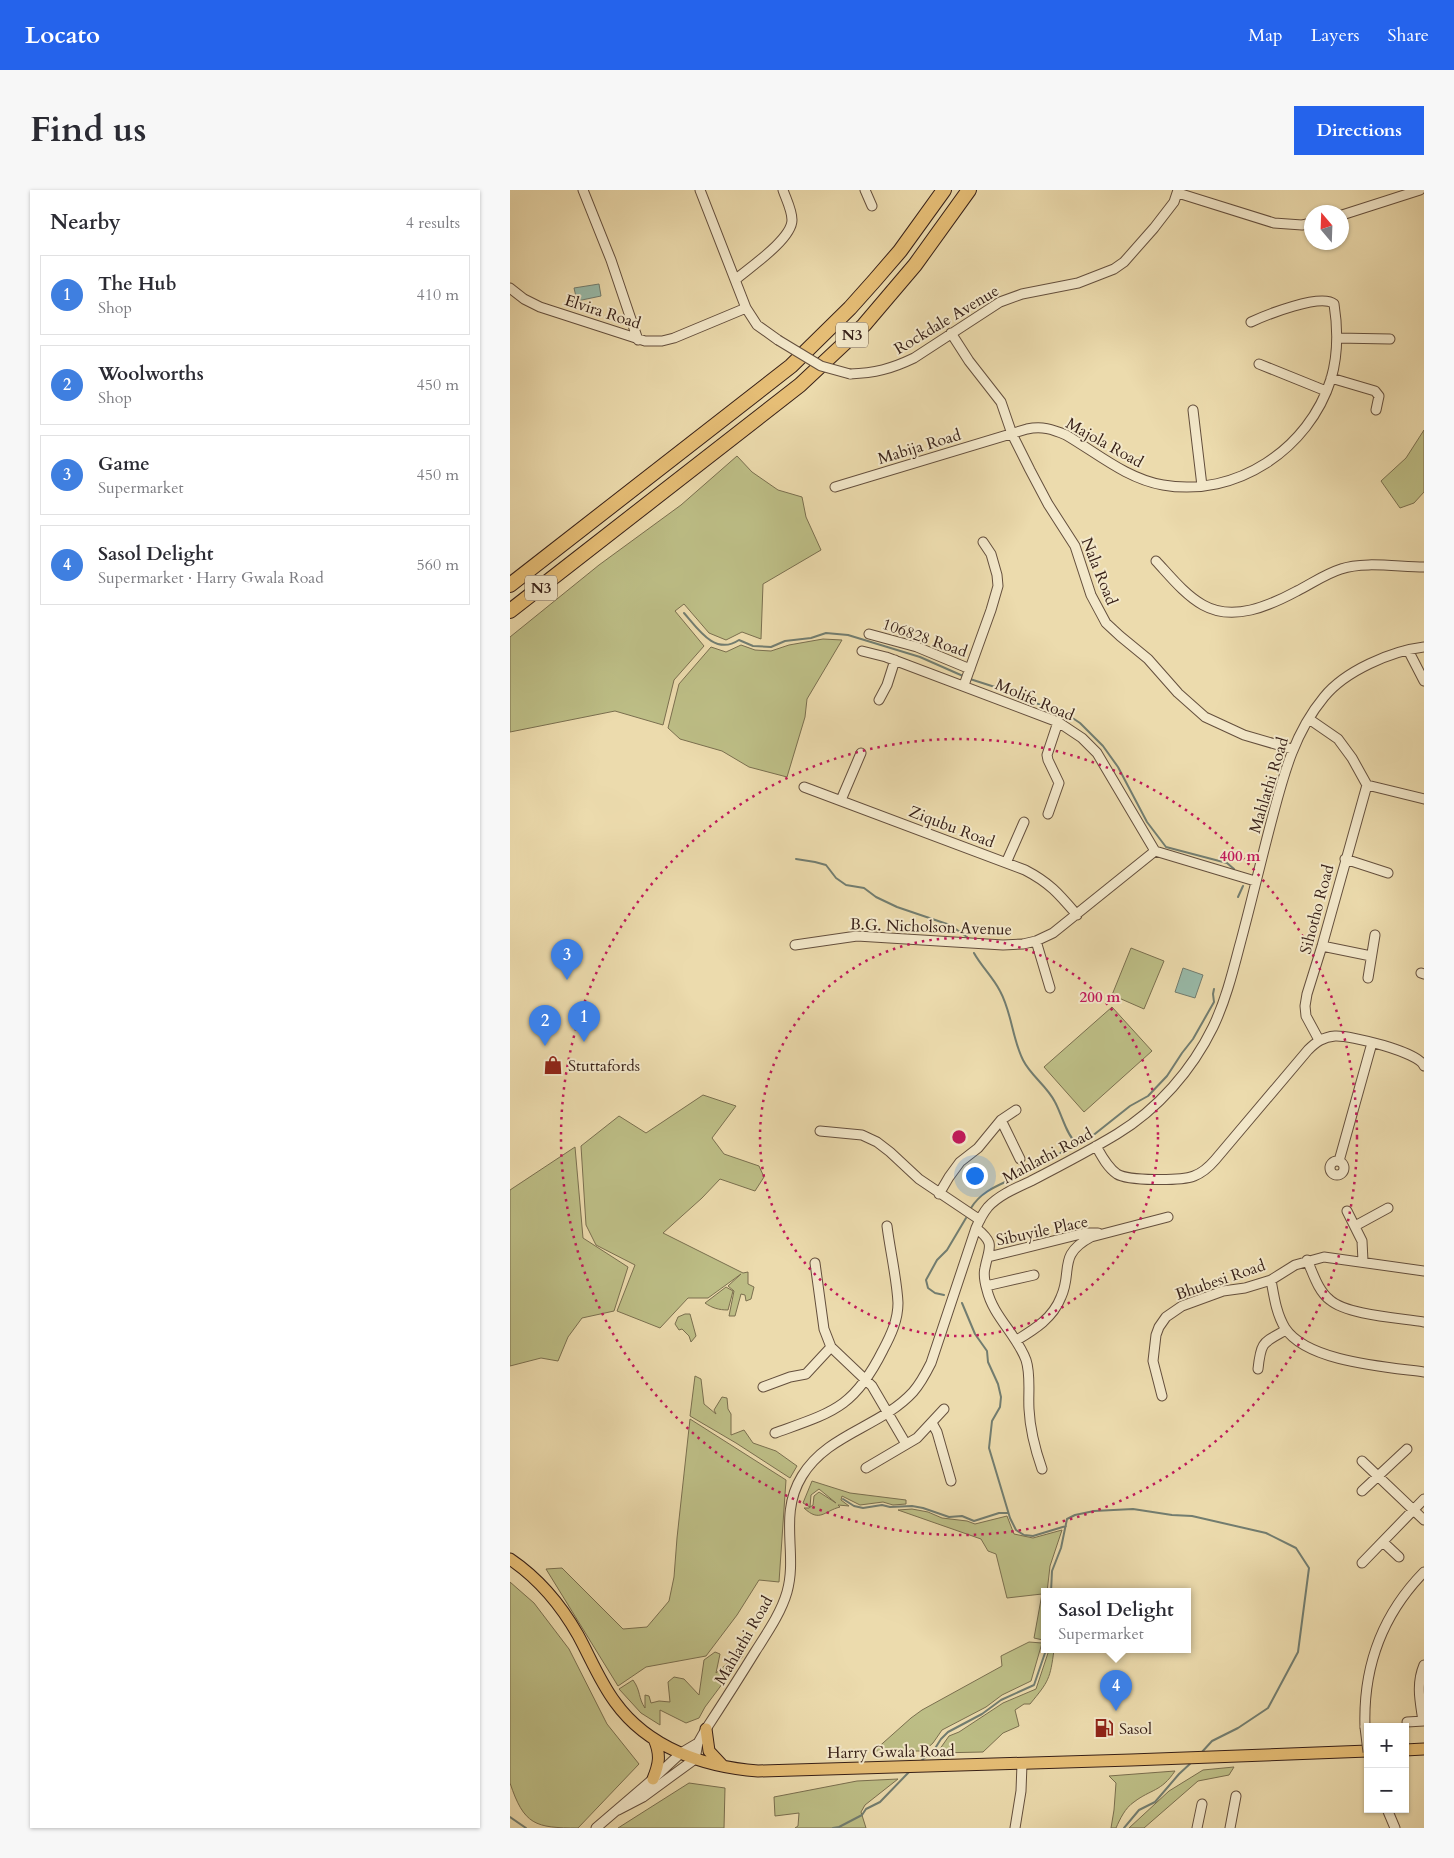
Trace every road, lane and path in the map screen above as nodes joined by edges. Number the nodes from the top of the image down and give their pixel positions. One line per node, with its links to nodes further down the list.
1 (583, 190): 19 (street)
2 (700, 190): 12 (street, Rockdale Avenue)
3 (783, 190): 12 (street)
4 (865, 190): 9 (street)
5 (944, 190): 31 (highway, N3)
6 (969, 190): 32 (highway, N3)
7 (1420, 190): 10 (street)
8 (1178, 191): 11 (street); 16 (street, Rockdale Avenue)
9 (872, 206)
10 (1349, 213)
11 (1304, 224)
12 (735, 280): 14 (street, Rockdale Avenue)
13 (510, 288): 19 (street, Elvira Road)
14 (746, 308): 16 (street, Rockdale Avenue, bridge); 19 (street, Elvira Road)
15 (1250, 322): 17 (street, Majola Road)
16 (950, 333): 25 (street, Nala Road)
17 (1337, 338): 18 (street); 21 (street, Majola Road)
18 (1390, 339)
19 (638, 340)
20 (1259, 364): 22 (street)
21 (1331, 378): 22 (street, Majola Road); 24 (street)
22 (1326, 391): 26 (street, Majola Road)
23 (1193, 410): 26 (street)
24 (1376, 410)
25 (1012, 434): 26 (street, Majola Road); 27 (street, Mabija Road); 44 (street, Nala Road)
26 (1202, 486)
27 (835, 487)
28 (983, 542): 38 (street)
29 (1156, 561): 30 (street)
30 (1424, 567)
31 (510, 585)
32 (510, 611)
33 (870, 634): 38 (street, 106828 Road)
34 (1424, 647): 36 (street, Mahlathi Road)
35 (862, 650): 37 (street, Molife Road)
36 (1408, 650): 39 (street); 42 (street, Mahlathi Road)
37 (895, 660): 40 (street, Molife Road); 41 (street)
38 (969, 671): 40 (street)
39 (1424, 681)
40 (964, 684): 43 (street, Molife Road)
41 (879, 700)
42 (1309, 719): 44 (street, Mahlathi Road); 46 (street)
43 (1058, 722): 50 (street); 52 (street, Molife Road)
44 (1292, 749): 56 (street, Mahlathi Road)
45 (861, 753): 49 (street)
46 (1367, 785): 48 (street); 53 (street, Sihotho Road)
47 (804, 787): 49 (street, Ziqubu Road)
48 (1424, 799)
49 (841, 800): 54 (street, Ziqubu Road)
50 (1048, 814)
51 (1024, 822): 54 (street)
52 (1155, 851): 56 (street); 57 (street, B.G. Nicholson Avenue)
53 (1345, 859): 55 (street); 61 (street, Sihotho Road)
54 (1006, 863): 57 (street, Ziqubu Road)
55 (1388, 873)
56 (1255, 881): 71 (street, Mahlathi Road)
57 (1077, 915): 59 (street, B.G. Nicholson Avenue)
58 (1375, 935): 62 (street)
59 (1036, 941): 60 (street, B.G. Nicholson Avenue); 64 (street)
60 (795, 945)
61 (1322, 946): 62 (street); 65 (street, Sihotho Road)
62 (1371, 956): 63 (street)
63 (1368, 978)
64 (1050, 988)
65 (1318, 1040): 66 (street); 71 (street)
66 (1372, 1043): 67 (street); 73 (street)
67 (1424, 1064)
68 (1016, 1110): 69 (street)
69 (1000, 1120): 72 (street); 74 (street)
70 (820, 1131): 74 (street)
71 (1096, 1146): 78 (street, Mahlathi Road)
72 (1020, 1159)
73 (1339, 1161)
74 (939, 1194): 78 (street)
75 (1388, 1208): 80 (street)
76 (1346, 1210): 80 (street)
77 (1168, 1217): 81 (street)
78 (978, 1224): 82 (street); 100 (street, Mahlathi Road)
79 (887, 1226): 96 (street)
80 (1354, 1226): 84 (street)
81 (1103, 1234): 82 (street, Sibuyile Place); 92 (street)
82 (988, 1257): 89 (street)
83 (1306, 1260): 84 (street, Bhubesi Road); 88 (street, Bhubesi Road); 90 (street)
84 (1363, 1261): 86 (street, Bhubesi Road)
85 (815, 1263): 93 (street)
86 (1424, 1270)
87 (1034, 1275): 89 (street)
88 (1271, 1280): 91 (street); 98 (street, Bhubesi Road)
89 (986, 1286): 92 (street)
90 (1424, 1322)
91 (1286, 1330): 94 (street); 95 (street)
92 (1017, 1340): 107 (street)
93 (831, 1347): 96 (street); 97 (street)
94 (1258, 1369)
95 (1424, 1372)
96 (866, 1379): 100 (street); 102 (street)
97 (763, 1387)
98 (1162, 1396)
99 (944, 1409): 101 (street)
100 (887, 1412): 103 (street); 123 (street, Mahlathi Road)
101 (932, 1423): 103 (street); 109 (street)
102 (775, 1434)
103 (906, 1444): 106 (street)
104 (1407, 1449): 108 (street)
105 (1362, 1460): 108 (street)
106 (866, 1468)
107 (1042, 1469)
108 (1379, 1476): 110 (street); 112 (street)
109 (951, 1481)
110 (1362, 1491)
111 (1424, 1500): 112 (street)
112 (1414, 1510): 113 (street); 114 (street)
113 (1424, 1520)
114 (1383, 1542): 115 (street); 117 (street)
115 (1399, 1557)
116 (510, 1559): 124 (main road, Harry Gwala Road)
117 (1362, 1563)
118 (1423, 1576): 122 (street, bridge)
119 (1424, 1665): 120 (street)
120 (1423, 1721): 121 (street)
121 (1407, 1722)
122 (1365, 1723)
123 (706, 1729): 125 (street, Mahlathi Road); 132 (main road)
124 (654, 1739): 129 (main road, Harry Gwala Road); 133 (main road)
125 (698, 1743): 129 (street, Mahlathi Road); 130 (street, Mahlathi Road)
126 (1424, 1749): 127 (main road)
127 (1409, 1750)
128 (1364, 1751): 131 (main road, Harry Gwala Road)
129 (681, 1753): 130 (main road, Harry Gwala Road); 133 (street, Mahlathi Road)
130 (695, 1759): 132 (main road, Harry Gwala Road); 136 (street)
131 (1022, 1764): 132 (main road, Harry Gwala Road); 139 (street)
132 (724, 1767)
133 (653, 1780): 136 (street, Mahlathi Road)
134 (1236, 1796): 141 (street)
135 (1202, 1804): 140 (street)
136 (618, 1810): 138 (street)
137 (1389, 1813): 142 (street)
138 (596, 1828)
139 (1015, 1828)
140 (1197, 1828)
141 (1230, 1828)
142 (1395, 1828)

